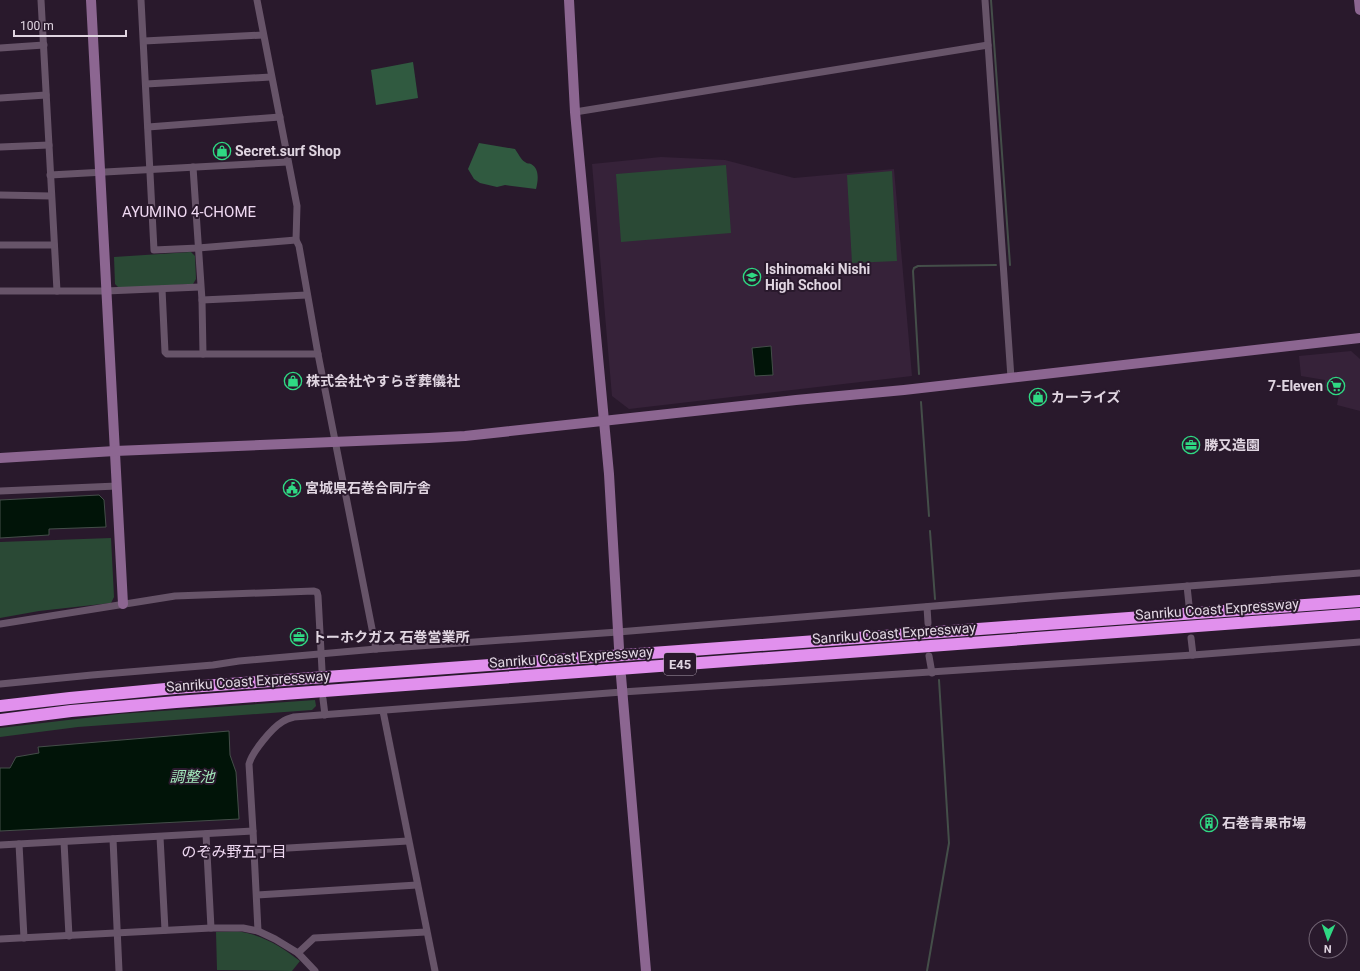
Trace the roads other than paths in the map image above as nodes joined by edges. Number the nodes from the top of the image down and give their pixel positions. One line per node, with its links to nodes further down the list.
1 (41, 0): 11 (street)
2 (91, 0): 26 (street)
3 (141, 0): 10 (street)
4 (257, 0): 9 (street)
5 (569, 0): 18 (street)
6 (985, 0): 12 (street)
7 (1358, 0): 8 (street)
8 (1360, 10)
9 (263, 35): 10 (street); 14 (street)
10 (144, 41): 15 (street)
11 (44, 45): 13 (street); 16 (street)
12 (988, 45): 18 (street); 44 (street)
13 (0, 48)
14 (271, 77): 15 (street); 19 (street)
15 (146, 84): 20 (street)
16 (46, 95): 17 (street); 21 (street)
17 (0, 98)
18 (575, 112): 45 (street)
19 (280, 118): 20 (street); 23 (street)
20 (148, 127): 25 (street)
21 (49, 145): 22 (street); 27 (street)
22 (0, 147)
23 (288, 162): 24 (street); 30 (street)
24 (193, 167): 25 (street); 33 (street)
25 (151, 170): 26 (street); 33 (street)
26 (100, 172): 27 (street); 38 (street)
27 (50, 175): 29 (street)
28 (0, 195): 29 (street)
29 (51, 196): 32 (street)
30 (296, 240): 33 (street); 39 (street)
31 (0, 245): 32 (street)
32 (54, 245): 37 (street)
33 (198, 248): 34 (street)
34 (200, 287): 35 (street); 40 (street)
35 (162, 289): 38 (street); 42 (street)
36 (0, 291): 37 (street)
37 (57, 291): 38 (street)
38 (106, 291): 47 (street)
39 (307, 295): 40 (street); 43 (street)
40 (202, 300): 42 (street)
41 (1360, 338): 44 (street)
42 (204, 354): 43 (street)
43 (318, 354): 46 (street)
44 (1011, 378): 45 (street)
45 (604, 421): 46 (street); 60 (street)
46 (336, 442): 47 (street); 64 (street)
47 (115, 451): 48 (street); 49 (street)
48 (0, 458)
49 (116, 486): 50 (street); 54 (street)
50 (0, 491)
51 (1360, 573): 52 (street)
52 (1187, 586): 55 (street); 56 (street)
53 (1360, 601): 74 (highway, Sanriku Coast Expressway / E45)
54 (123, 604): 59 (street); 65 (street)
55 (1189, 604)
56 (927, 607): 58 (street); 60 (street)
57 (1360, 614): 77 (highway, Sanriku Coast Expressway / E45)
58 (928, 623)
59 (0, 624)
60 (618, 632): 63 (street); 64 (street)
61 (1191, 638): 66 (street)
62 (1360, 642): 66 (street)
63 (619, 648)
64 (376, 650): 65 (street)
65 (321, 654): 68 (street); 71 (street)
66 (1193, 655): 69 (street)
67 (930, 656): 69 (street)
68 (322, 670)
69 (932, 673): 72 (street)
70 (621, 676): 72 (street)
71 (0, 684)
72 (622, 692): 75 (street); 101 (street)
73 (323, 699): 76 (street)
74 (0, 706)
75 (383, 711): 76 (street); 82 (street)
76 (325, 715): 78 (street)
77 (0, 720)
78 (253, 831): 79 (street); 86 (street)
79 (206, 834): 80 (street); 89 (street)
80 (160, 837): 81 (street); 90 (street)
81 (113, 839): 83 (street); 93 (street)
82 (408, 841): 86 (street); 87 (street)
83 (64, 842): 84 (street); 94 (street)
84 (19, 844): 85 (street); 95 (street)
85 (0, 845)
86 (254, 850): 88 (street)
87 (417, 885): 88 (street); 92 (street)
88 (257, 894): 91 (street)
89 (211, 928): 90 (street); 91 (street)
90 (164, 930): 93 (street)
91 (258, 931): 97 (street)
92 (426, 932): 97 (street); 100 (street)
93 (117, 933): 94 (street); 98 (street)
94 (69, 936): 95 (street)
95 (24, 938): 96 (street)
96 (0, 939)
97 (298, 954): 99 (street)
98 (119, 971)
99 (315, 971)
100 (435, 971)
101 (646, 971)

